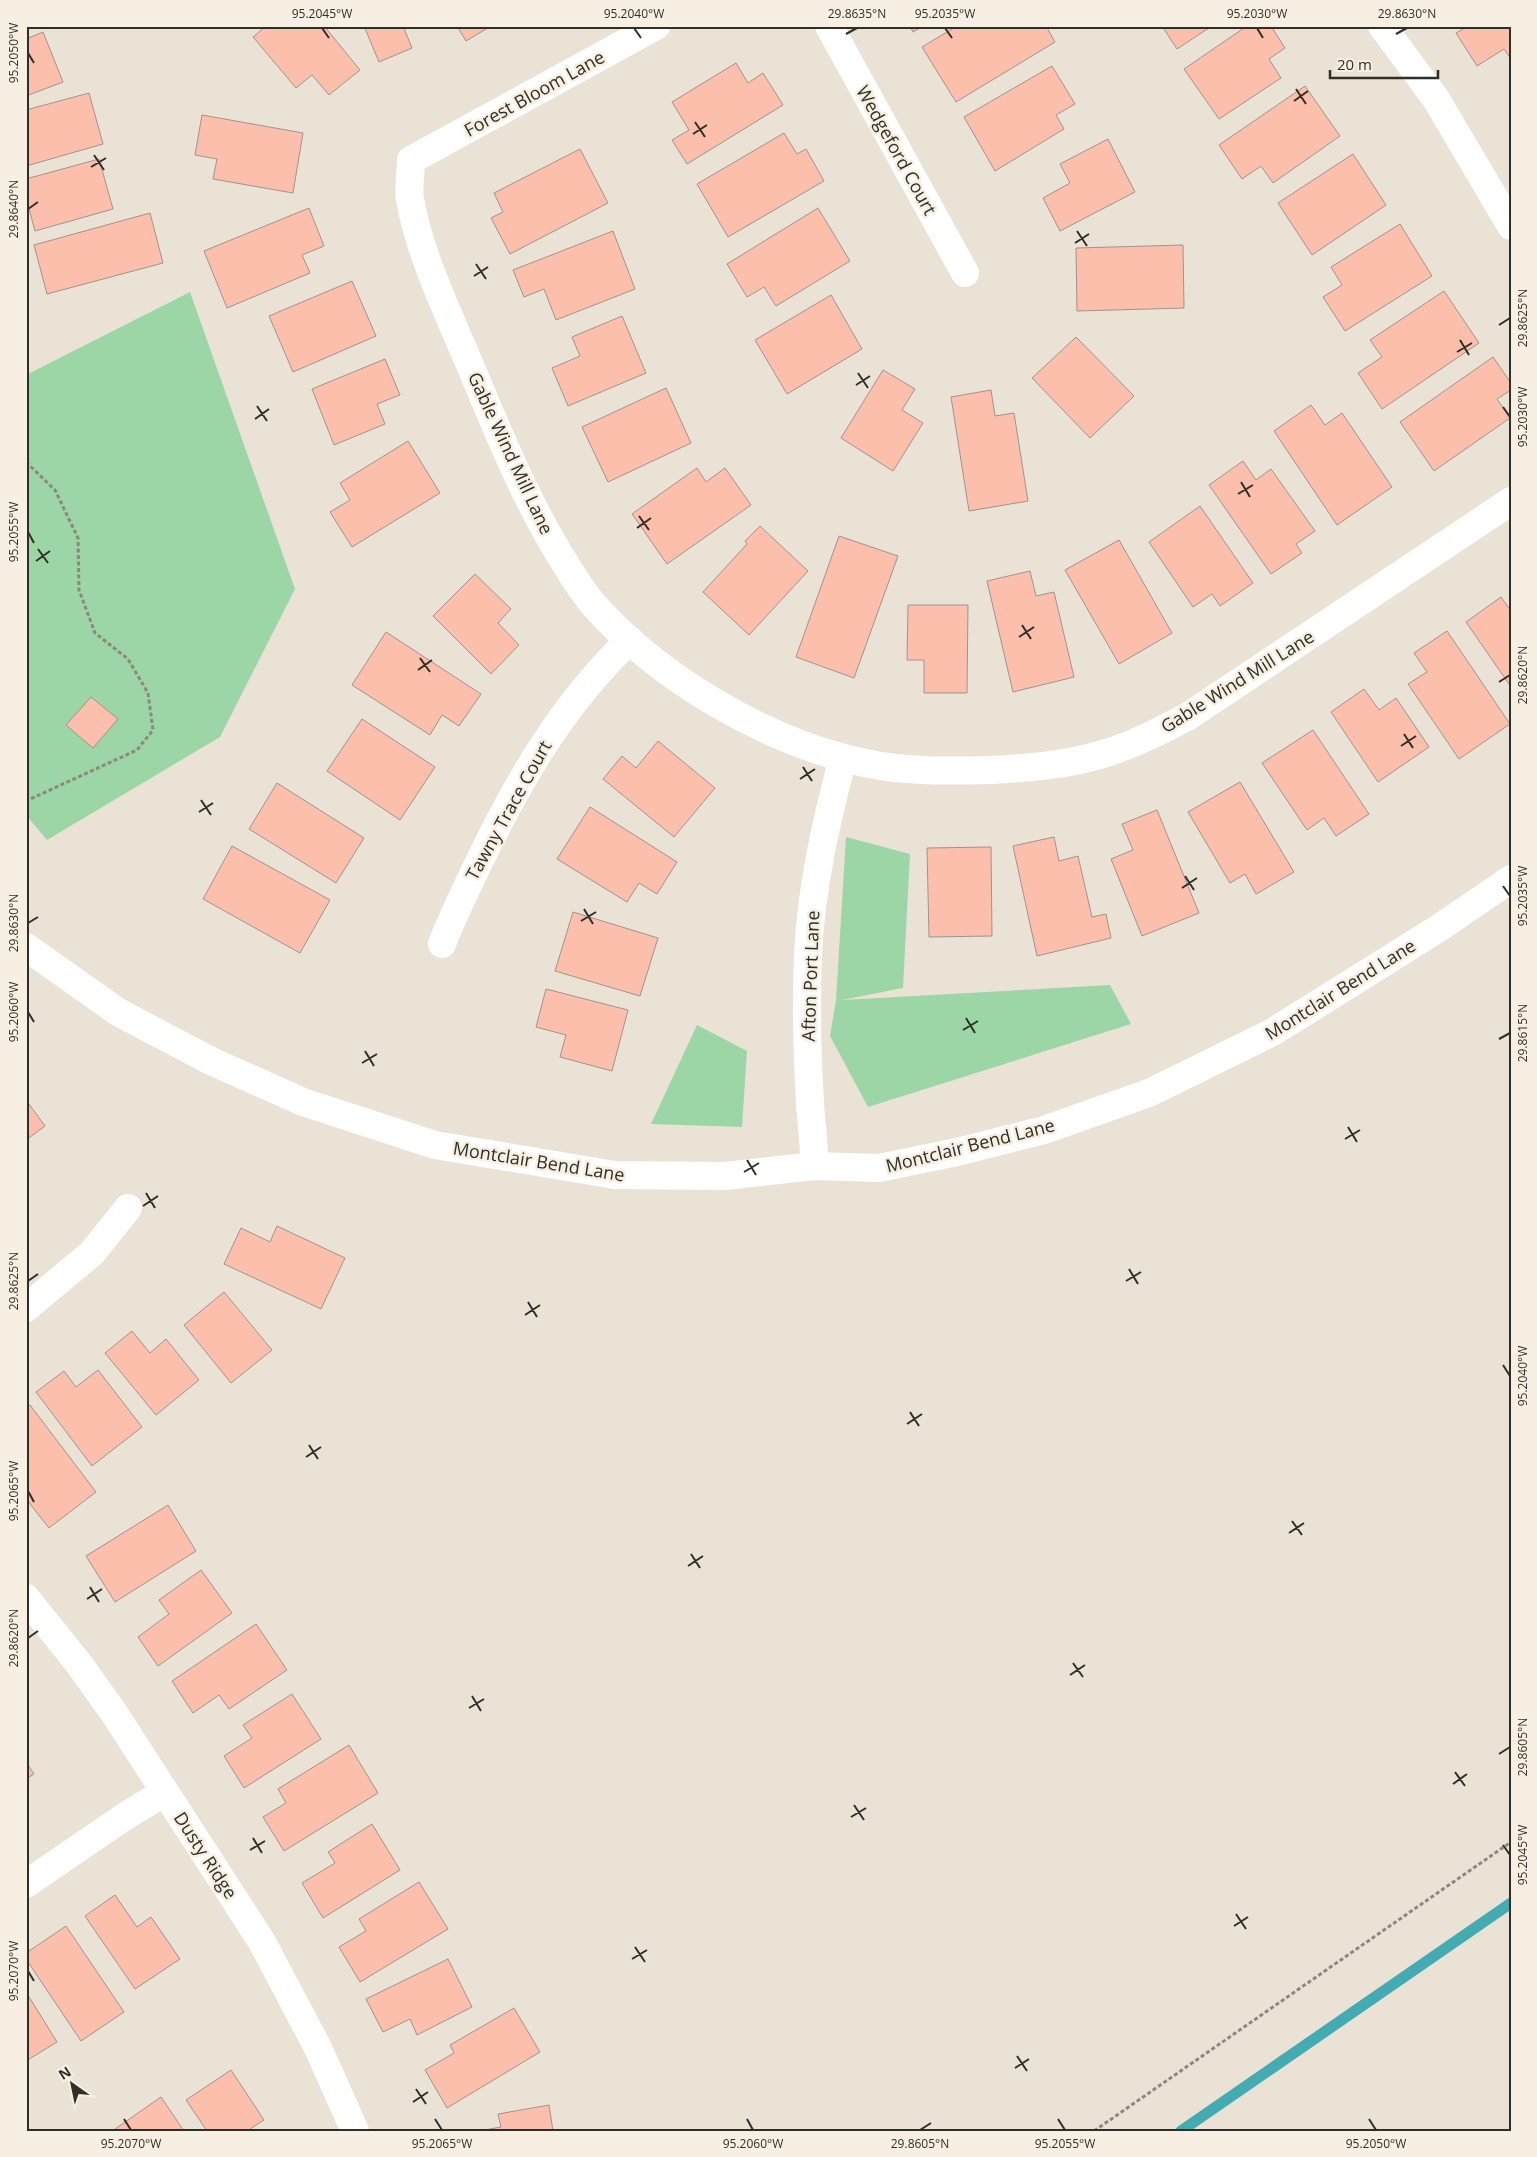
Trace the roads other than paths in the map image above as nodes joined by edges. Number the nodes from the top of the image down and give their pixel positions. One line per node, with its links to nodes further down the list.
1 (656, 26): 4 (street, Forest Bloom Lane)
2 (829, 26): 6 (street, Wedgeford Court)
3 (1382, 26): 5 (street)
4 (411, 160): 8 (street, Gable Wind Mill Lane)
5 (1511, 226)
6 (965, 273)
7 (1511, 501): 9 (street, Gable Wind Mill Lane)
8 (630, 640): 9 (street, Gable Wind Mill Lane); 11 (street, Tawny Trace Court)
9 (843, 758): 13 (street, Afton Port Lane)
10 (1511, 879): 13 (street, Montclair Bend Lane)
11 (442, 944)
12 (26, 947): 13 (street, Montclair Bend Lane)
13 (814, 1166)
14 (128, 1208): 15 (street)
15 (26, 1308)
16 (26, 1598): 17 (street, Dusty Ridge)
17 (165, 1792): 18 (street); 19 (street, Dusty Ridge)
18 (26, 1884)
19 (355, 2131)

